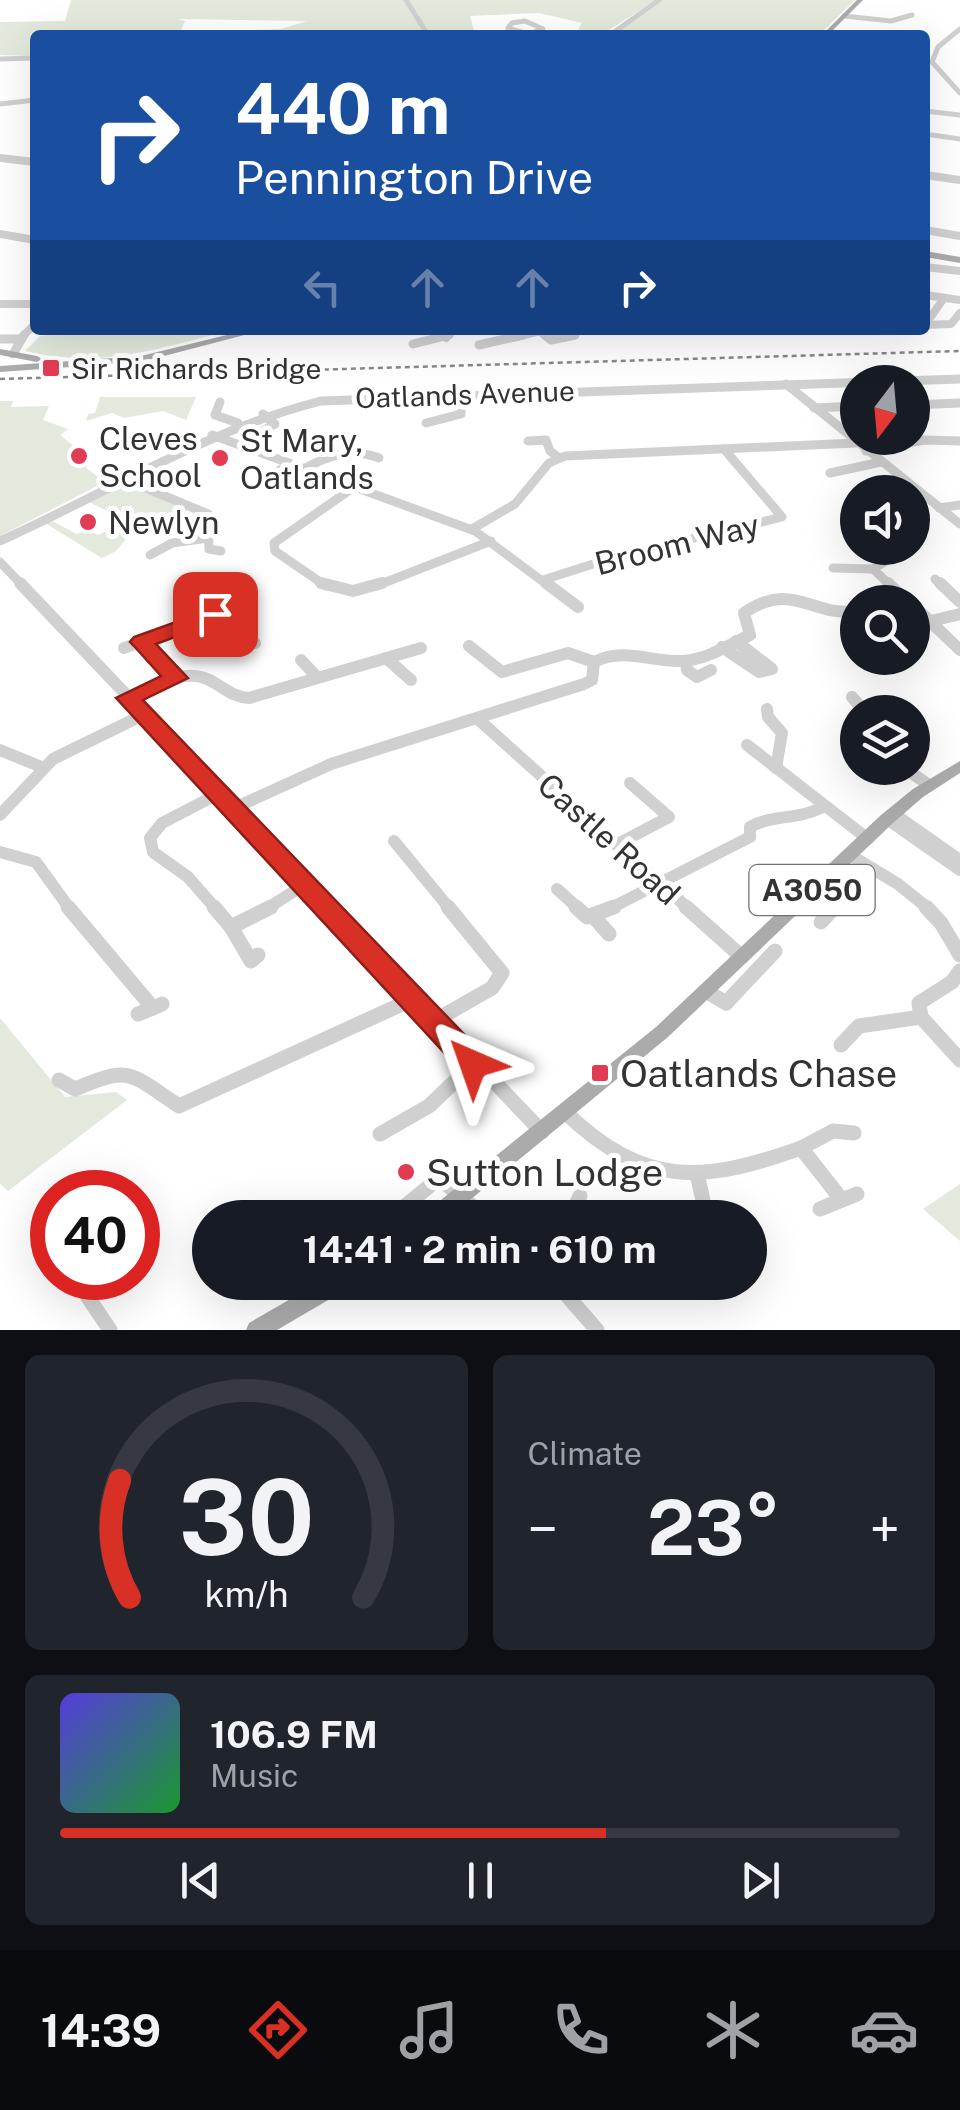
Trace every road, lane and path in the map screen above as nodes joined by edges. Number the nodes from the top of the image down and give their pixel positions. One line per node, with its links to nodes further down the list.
1 (406, 0): 7 (street)
2 (659, 0): 10 (street)
3 (860, 0): 5 (main road)
4 (912, 15): 5 (street)
5 (844, 16): 11 (main road)
6 (960, 28): 14 (street)
7 (425, 30)
8 (511, 30): 9 (street)
9 (537, 30)
10 (617, 30)
11 (830, 30)
12 (30, 58): 13 (street)
13 (0, 59)
14 (960, 94)
15 (30, 101): 16 (street)
16 (0, 104)
17 (930, 111): 18 (street)
18 (960, 115)
19 (930, 135): 20 (street)
20 (960, 139)
21 (0, 158): 22 (street)
22 (9, 162): 23 (street); 24 (street)
23 (30, 162)
24 (0, 172)
25 (930, 176): 26 (street)
26 (960, 180)
27 (930, 231): 29 (street)
28 (0, 234): 30 (street)
29 (960, 236)
30 (30, 239)
31 (930, 255): 32 (main road)
32 (960, 260)
33 (930, 268): 34 (street)
34 (960, 272)
35 (930, 296): 36 (street)
36 (944, 298): 37 (street); 41 (street)
37 (960, 300)
38 (0, 304): 39 (street)
39 (30, 304)
40 (960, 313): 42 (street)
41 (930, 318)
42 (930, 325)
43 (30, 332): 53 (street)
44 (240, 335): 54 (main road)
45 (449, 335): 50 (street)
46 (522, 335): 51 (street)
47 (546, 335): 48 (street)
48 (576, 335)
49 (0, 339): 53 (street)
50 (413, 344)
51 (479, 345)
52 (0, 352): 53 (main road)
53 (17, 352): 54 (main road); 55 (main road)
54 (72, 364)
55 (0, 368)
56 (960, 379): 57 (street, Oatlands Avenue)
57 (786, 384): 58 (street, Oatlands Avenue); 63 (street)
58 (461, 394): 64 (street, Oatlands Avenue); 65 (street)
59 (220, 402): 66 (street)
60 (960, 404): 61 (street)
61 (930, 405)
62 (840, 407): 63 (street)
63 (814, 408): 67 (street)
64 (262, 414): 66 (street, Oatlands Avenue); 68 (street)
65 (426, 422)
66 (238, 423): 69 (street, Oatlands Avenue)
67 (840, 430)
68 (270, 432)
69 (212, 435): 79 (street, Broom Way); 82 (street, Oatlands Avenue)
70 (930, 440): 72 (street)
71 (528, 441): 77 (street)
72 (960, 441)
73 (840, 444): 74 (street)
74 (724, 449): 77 (street); 99 (street, Broom Way)
75 (871, 455): 78 (street)
76 (379, 458): 80 (street)
77 (559, 458): 88 (street)
78 (880, 462): 81 (street); 86 (street)
79 (290, 464): 80 (street, Broom Way); 83 (street)
80 (304, 469): 84 (street, Broom Way)
81 (830, 474)
82 (124, 478): 89 (street); 90 (street, Oatlands Avenue)
83 (258, 484)
84 (354, 487): 88 (street, Broom Way); 91 (street)
85 (960, 505): 86 (street)
86 (940, 508): 87 (street)
87 (960, 524)
88 (472, 530): 91 (street, Broom Way)
89 (208, 538): 92 (street); 93 (street)
90 (0, 541)
91 (491, 541): 99 (street, Broom Way)
92 (221, 552)
93 (150, 555)
94 (0, 562): 124 (street)
95 (881, 565): 97 (street)
96 (832, 568): 97 (street)
97 (873, 570): 100 (street)
98 (935, 579): 102 (street)
99 (543, 580): 103 (street, Broom Way)
100 (890, 585)
101 (197, 601): 105 (street)
102 (960, 602)
103 (578, 607)
104 (840, 613): 108 (street)
105 (215, 614): 109 (street); 110 (street)
106 (960, 614): 107 (street)
107 (930, 622): 115 (street)
108 (736, 641): 112 (street); 112 (street)
109 (142, 642): 113 (street); 122 (street)
110 (254, 642)
111 (470, 646): 119 (street)
112 (722, 647): 118 (street)
113 (124, 648)
114 (421, 648): 116 (street)
115 (960, 650)
116 (386, 658): 121 (street); 123 (street)
117 (300, 660): 121 (street)
118 (686, 660): 119 (street); 120 (street)
119 (594, 662): 127 (street)
120 (711, 670)
121 (318, 677): 122 (street)
122 (176, 678): 124 (street)
123 (411, 680)
124 (128, 698): 126 (street)
125 (767, 709): 132 (street)
126 (143, 715): 131 (street); 136 (street)
127 (478, 719): 138 (street); 143 (street, Castle Road)
128 (747, 745): 132 (street)
129 (0, 750): 131 (street)
130 (960, 766): 134 (main road, A3050)
131 (44, 768): 139 (street)
132 (776, 768): 137 (street)
133 (630, 784): 143 (street)
134 (930, 784)
135 (929, 785): 140 (main road, A3050)
136 (218, 794): 138 (street); 156 (street)
137 (823, 807): 141 (street); 148 (street)
138 (232, 809): 149 (street)
139 (0, 815)
140 (890, 817): 141 (main road, A3050); 146 (street); 147 (street)
141 (868, 839): 145 (main road, A3050)
142 (394, 841): 167 (street)
143 (616, 845): 148 (street, Castle Road)
144 (0, 852): 165 (street)
145 (850, 855): 151 (main road, A3050); 158 (street)
146 (960, 860)
147 (960, 870)
148 (659, 883): 154 (street); 160 (street, Castle Road)
149 (304, 885): 156 (street); 164 (street)
150 (557, 889): 154 (street)
151 (808, 894): 153 (street); 160 (main road, A3050)
152 (847, 894): 153 (street)
153 (835, 908): 155 (street)
154 (594, 918): 157 (street)
155 (821, 922)
156 (231, 926): 161 (street)
157 (609, 934)
158 (959, 950)
159 (775, 951): 163 (street)
160 (742, 957): 163 (main road, A3050)
161 (250, 962)
162 (960, 971): 166 (street)
163 (706, 991): 172 (main road, A3050)
164 (413, 999): 167 (street); 171 (street)
165 (138, 1014)
166 (921, 1017): 168 (street); 169 (street)
167 (434, 1022): 170 (street)
168 (841, 1045)
169 (960, 1060)
170 (473, 1064): 173 (street); 174 (street)
171 (59, 1080)
172 (565, 1112): 174 (main road, A3050); 177 (street)
173 (376, 1132)
174 (542, 1132): 178 (main road, A3050)
175 (854, 1133): 176 (street)
176 (801, 1148): 177 (street); 185 (street)
177 (697, 1174): 184 (street)
178 (460, 1196): 180 (street); 181 (main road, A3050); 182 (street)
179 (580, 1196): 183 (street)
180 (412, 1200)
181 (455, 1200)
182 (465, 1200)
183 (578, 1200)
184 (703, 1200)
185 (820, 1209)
186 (90, 1300): 189 (street)
187 (309, 1300): 190 (main road)
188 (571, 1300): 191 (street)
189 (110, 1330)
190 (257, 1330)
191 (597, 1330)

